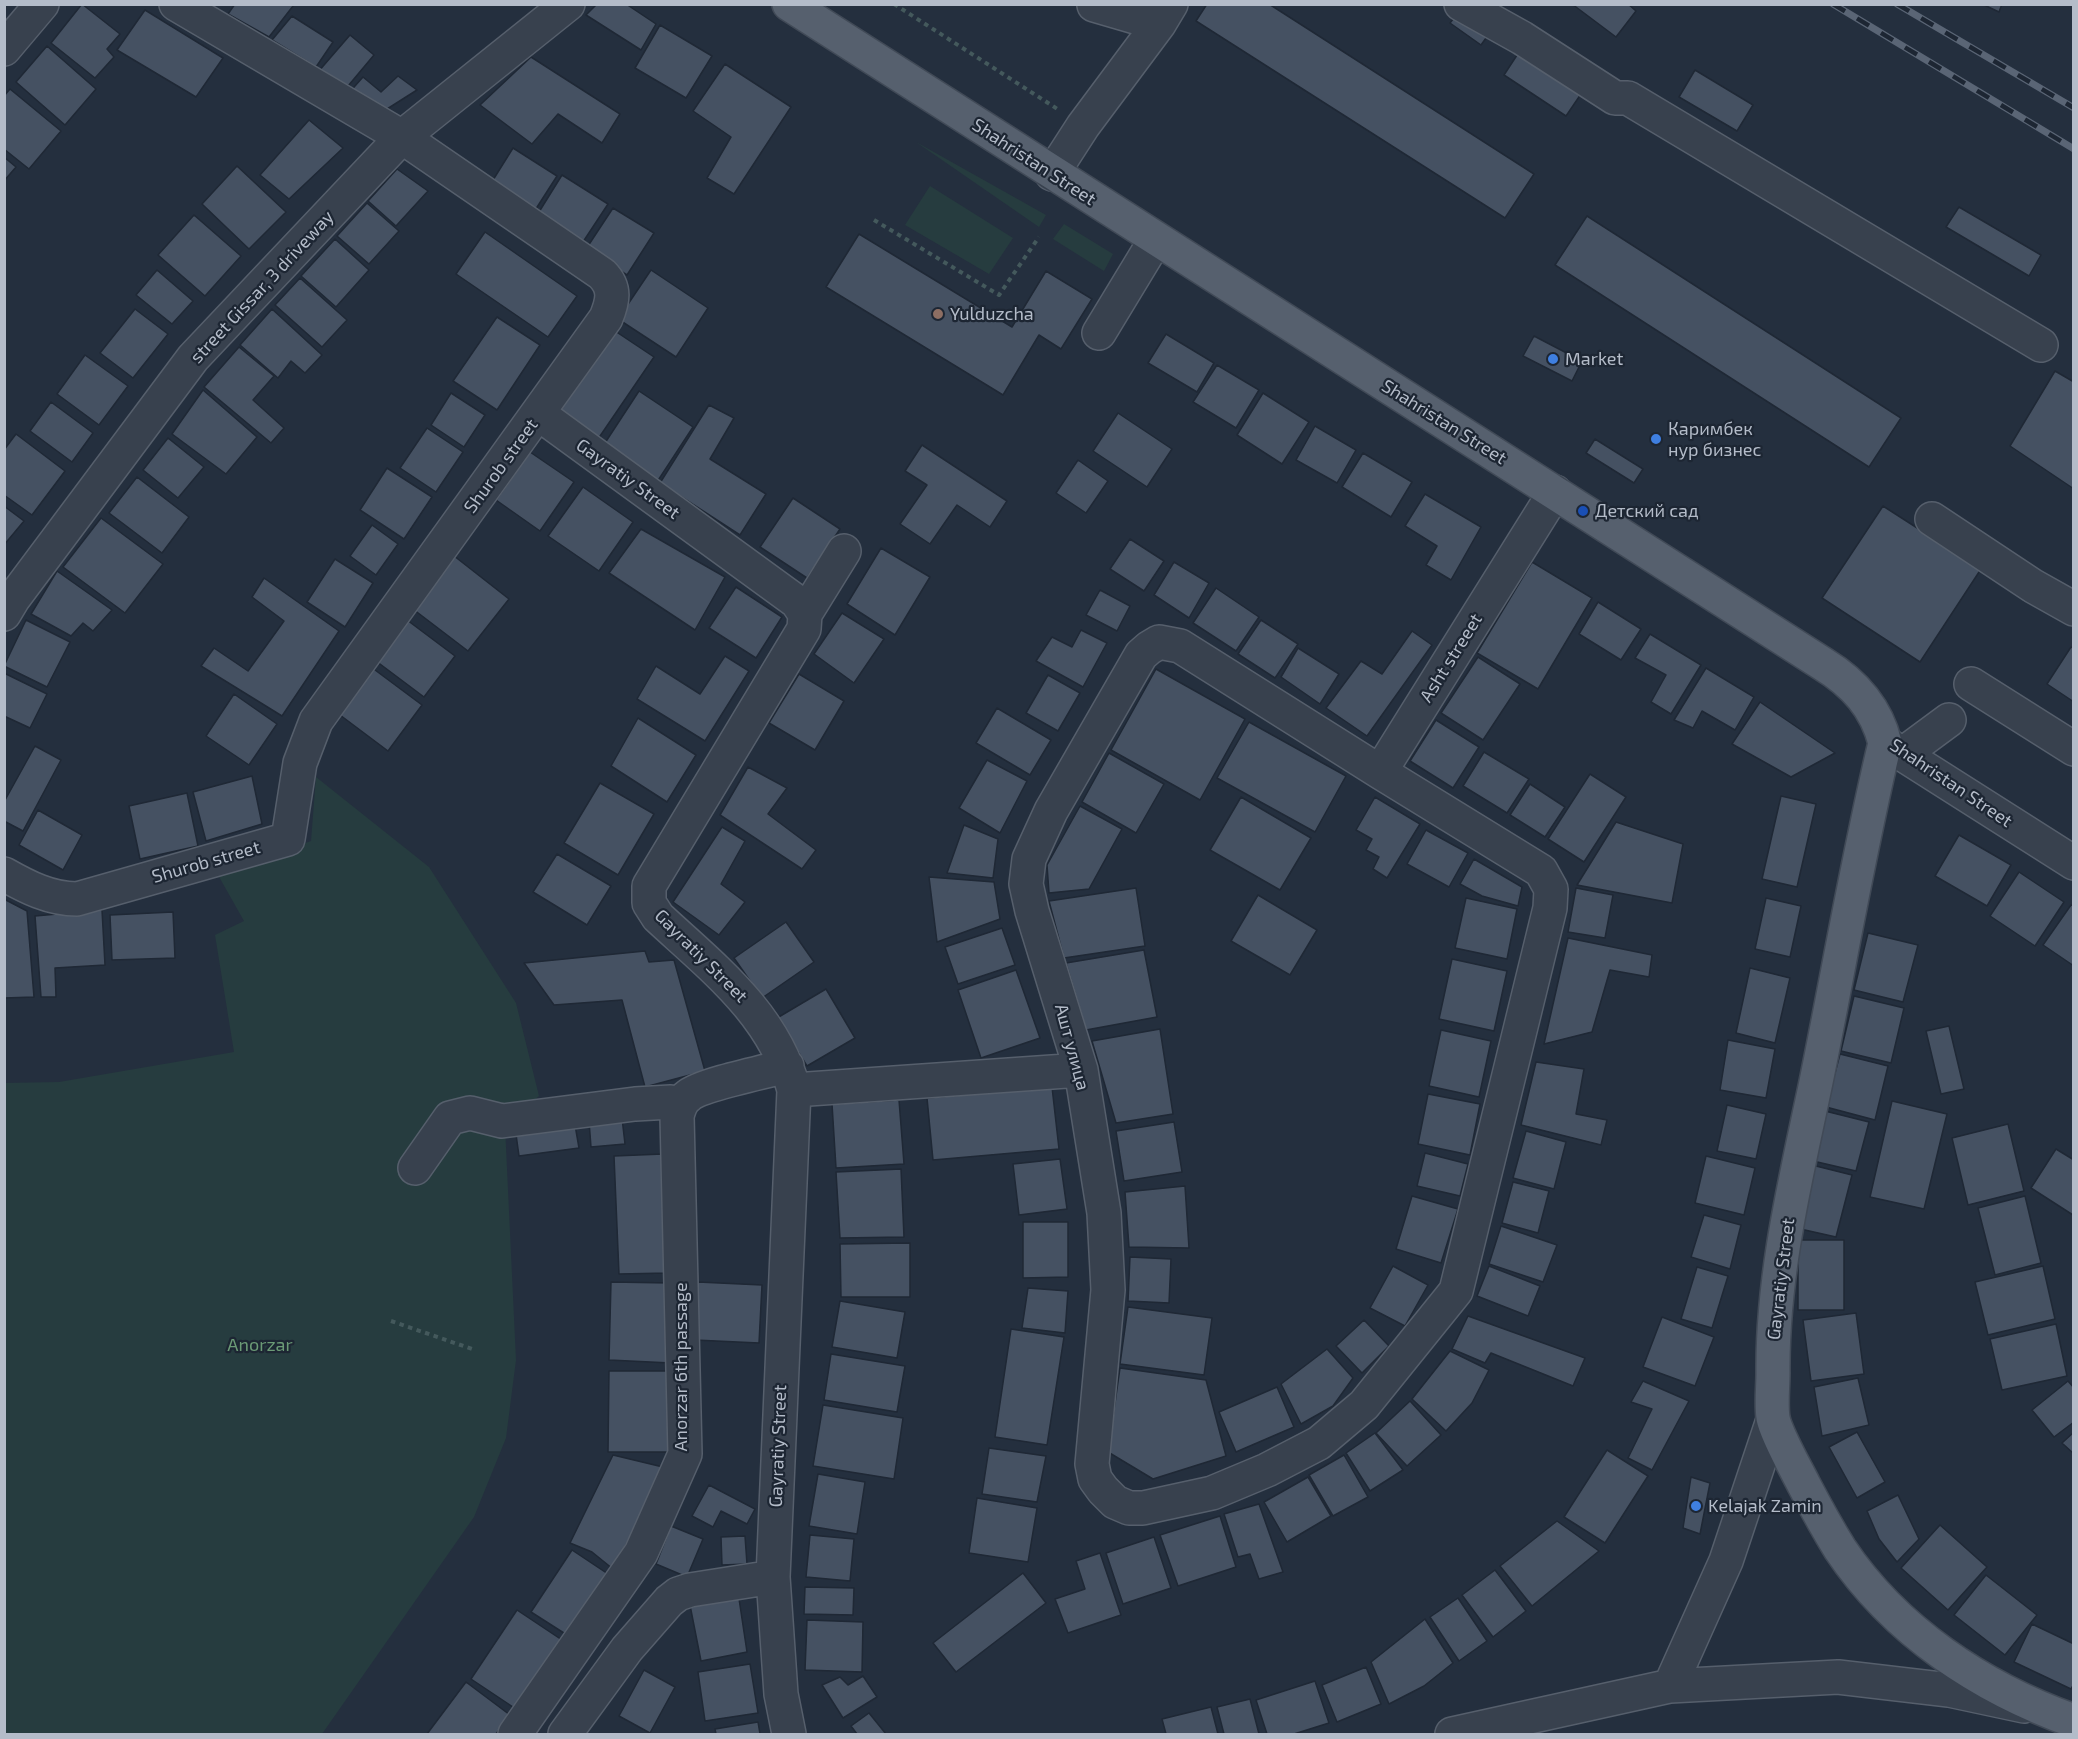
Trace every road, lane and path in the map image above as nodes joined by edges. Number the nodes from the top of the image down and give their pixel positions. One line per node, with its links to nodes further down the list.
1 (42, 4): 9 (street)
2 (176, 4): 11 (street, Shurob street)
3 (568, 4): 11 (street, street Gissar, 3 driveway)
4 (789, 4): 12 (main road, Shahristan Street)
5 (894, 4): 10 (path)
6 (1461, 4): 17 (street)
7 (1094, 5): 8 (street)
8 (1165, 14): 10 (street)
9 (4, 49)
10 (1083, 126): 12 (street)
11 (402, 137): 18 (street, Shurob street); 24 (street, street Gissar, 3 driveway)
12 (1052, 174): 15 (main road, Shahristan Street)
13 (874, 220): 14 (path)
14 (1039, 237)
15 (1156, 239): 16 (street); 19 (main road, Shahristan Street)
16 (1099, 333)
17 (2041, 345)
18 (539, 414): 23 (street, Gayratiy Street); 31 (street, Shurob street)
19 (1555, 492): 27 (main road, Shahristan Street); 29 (street)
20 (1932, 519): 22 (street)
21 (844, 551): 23 (street)
22 (2073, 609)
23 (805, 614): 33 (street, Gayratiy Street)
24 (4, 615)
25 (1971, 684): 28 (street)
26 (1949, 720): 27 (street)
27 (1894, 748): 30 (street, Shahristan Street); 38 (main road, Gayratiy Street)
28 (2073, 749)
29 (1380, 772): 32 (street, Ашт улица); 32 (street, Ашт улица)
30 (2073, 863)
31 (4, 874)
32 (1081, 1070): 33 (street)
33 (791, 1078): 34 (street); 39 (street, Gayratiy Street)
34 (679, 1106): 35 (street); 43 (street, Anorzar 6th passage)
35 (415, 1167)
36 (391, 1321): 37 (path)
37 (475, 1350)
38 (1773, 1420): 40 (street); 41 (main road, Gayratiy Street)
39 (772, 1577): 44 (street); 45 (street, Gayratiy Street)
40 (1670, 1686): 41 (street, Gayratiy Street); 46 (street, Gayratiy Street)
41 (2040, 1709): 42 (main road, Gayratiy Street)
42 (2073, 1721)
43 (514, 1734)
44 (565, 1734)
45 (789, 1734)
46 (1452, 1734)

